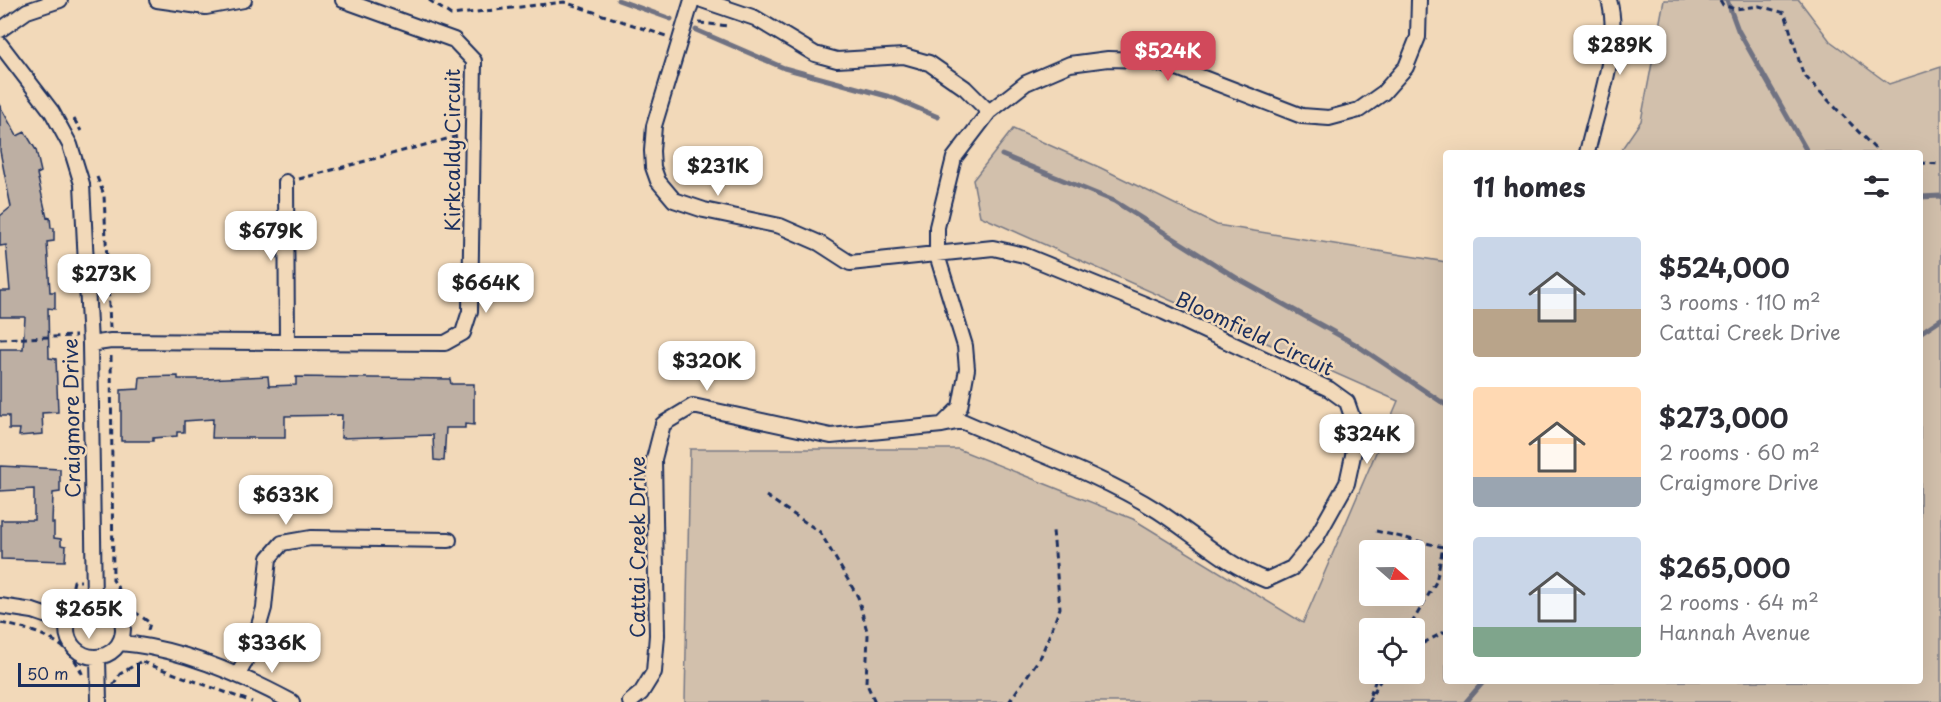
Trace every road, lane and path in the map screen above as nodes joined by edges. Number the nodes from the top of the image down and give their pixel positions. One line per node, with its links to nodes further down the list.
1 (60, 0): 11 (street)
2 (157, 0): 3 (street)
3 (244, 0)
4 (343, 0): 16 (street, Kirkcaldy Circuit)
5 (429, 0): 12 (path)
6 (692, 0): 12 (street)
7 (702, 0): 14 (street)
8 (1419, 0): 14 (street)
9 (1609, 0): 18 (street)
10 (1720, 0): 19 (path)
11 (0, 30)
12 (679, 41): 24 (street)
13 (0, 44): 26 (street, Craigmore Drive)
14 (989, 112): 24 (street)
15 (72, 115): 17 (path)
16 (473, 132): 23 (path); 28 (street, Kirkcaldy Circuit)
17 (82, 134)
18 (1588, 150)
19 (1876, 150)
20 (1923, 163): 21 (path)
21 (1941, 165)
22 (96, 175): 27 (path)
23 (286, 182): 28 (street)
24 (938, 255): 29 (street); 29 (street, Bloomfield Circuit)
25 (0, 339): 26 (path)
26 (89, 340): 27 (street, Kirkcaldy Circuit); 37 (street, Craigmore Drive)
27 (111, 341): 28 (street, Kirkcaldy Circuit); 36 (path)
28 (287, 342)
29 (942, 425): 58 (street, Cattai Creek Drive)
30 (766, 496): 59 (path)
31 (1053, 531): 60 (path)
32 (1376, 531): 34 (path)
33 (449, 540): 50 (street)
34 (1443, 547)
35 (1443, 551): 41 (path)
36 (113, 580): 37 (path); 47 (path)
37 (94, 581): 38 (path); 39 (street, Craigmore Drive)
38 (46, 599)
39 (94, 600): 43 (street); 46 (street)
40 (0, 606): 43 (street)
41 (1415, 618)
42 (0, 622): 51 (path)
43 (68, 622): 48 (street)
44 (1443, 633): 45 (path)
45 (1425, 642)
46 (120, 643): 47 (street); 48 (street)
47 (145, 645): 49 (path); 50 (street)
48 (98, 658): 55 (street)
49 (140, 662): 54 (path); 56 (path)
50 (238, 675): 57 (street)
51 (83, 678)
52 (1374, 684): 61 (path)
53 (1378, 684): 61 (path)
54 (112, 688)
55 (99, 702)
56 (252, 702)
57 (292, 702)
58 (630, 702)
59 (875, 702)
60 (1009, 702)
61 (1368, 702)

